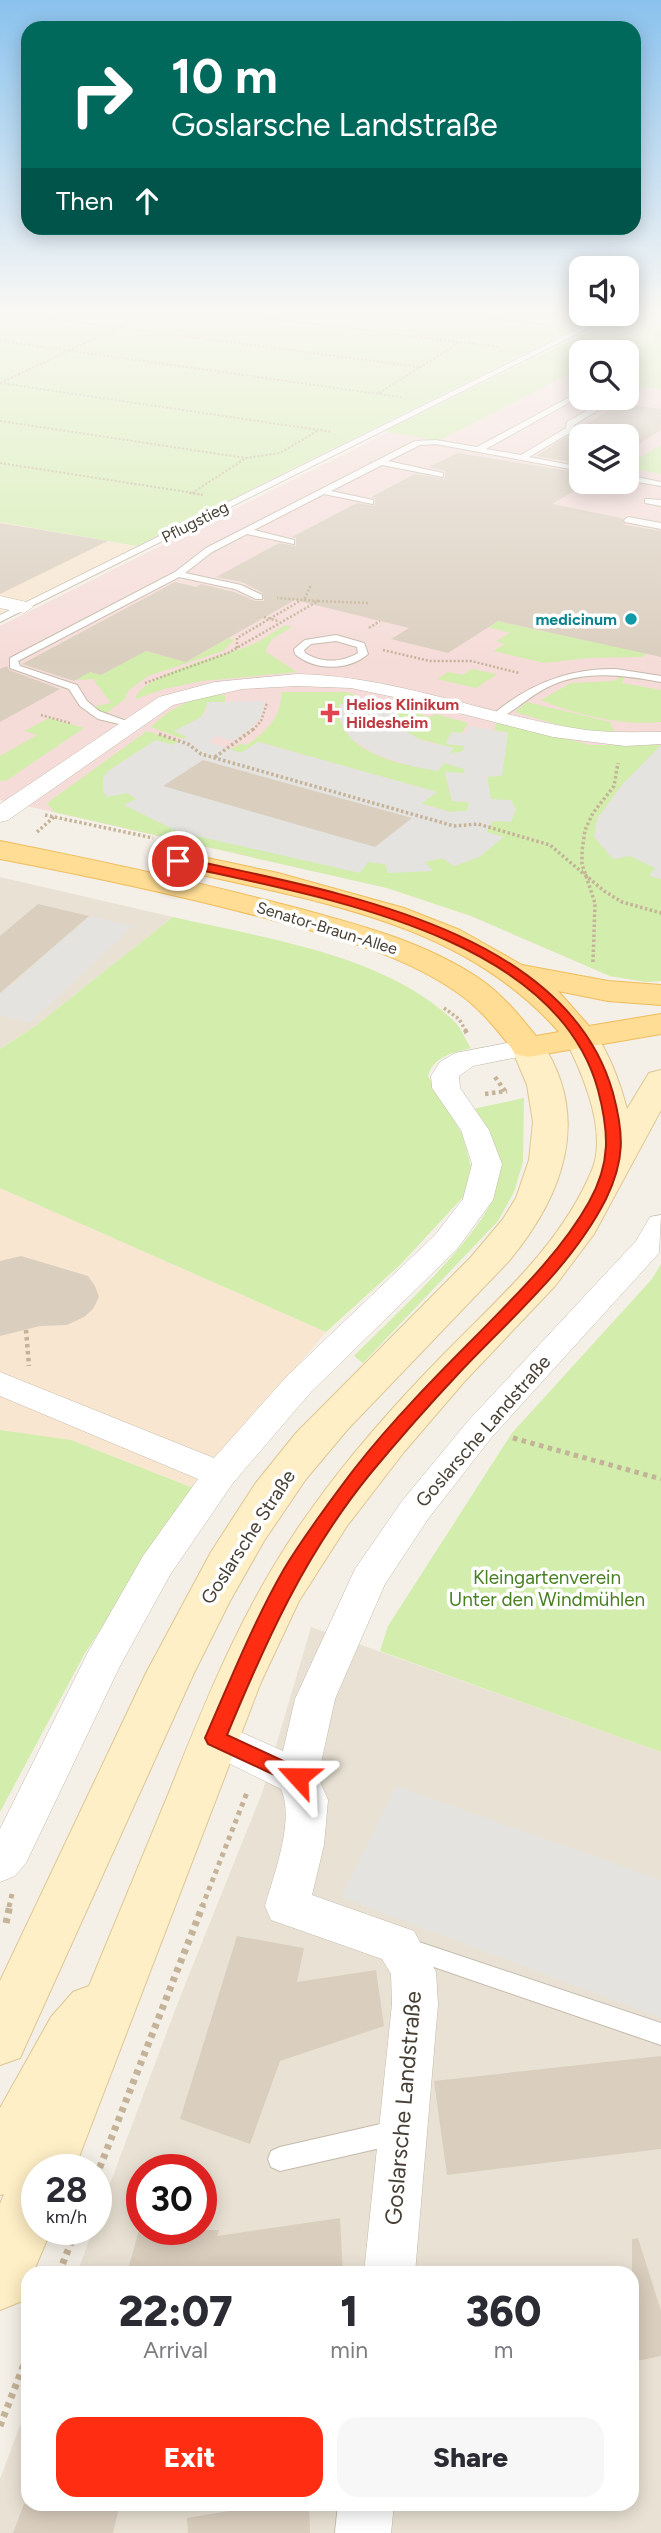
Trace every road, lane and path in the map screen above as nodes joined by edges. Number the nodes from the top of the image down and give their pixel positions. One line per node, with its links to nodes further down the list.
1 (41, 427): 9 (path)
2 (307, 427): 6 (path)
3 (385, 427): 7 (lane, Pflugstieg)
4 (519, 427): 8 (lane)
5 (570, 427): 10 (lane)
6 (319, 429): 7 (path); 9 (path)
7 (365, 437): 19 (lane, Pflugstieg)
8 (478, 450): 10 (lane); 11 (lane)
9 (246, 458): 18 (path)
10 (522, 458): 13 (lane)
11 (381, 462): 14 (lane); 17 (lane)
12 (0, 463): 18 (path)
13 (569, 467)
14 (440, 475)
15 (639, 480): 16 (lane)
16 (661, 484)
17 (324, 492): 21 (lane); 25 (lane)
18 (191, 494): 19 (path)
19 (236, 501): 34 (lane, Pflugstieg)
20 (648, 501): 22 (lane)
21 (370, 502)
22 (661, 503)
23 (628, 520): 24 (lane)
24 (661, 526)
25 (247, 531): 26 (lane); 27 (lane)
26 (291, 542)
27 (178, 575): 29 (lane); 49 (lane)
28 (311, 585): 30 (path)
29 (259, 597): 30 (path)
30 (304, 598): 31 (path); 40 (path)
31 (318, 601): 33 (path); 37 (path)
32 (0, 602): 34 (street)
33 (369, 603)
34 (24, 607): 36 (lane, Pflugstieg)
35 (264, 617): 37 (path, bridge)
36 (0, 619)
37 (280, 622): 38 (path); 40 (path)
38 (295, 625)
39 (377, 644): 42 (path)
40 (237, 648): 44 (path)
41 (330, 673): 41 (lane); 47 (street); 49 (street)
42 (519, 673)
43 (661, 679): 47 (lane)
44 (142, 685)
45 (269, 693): 53 (path)
46 (41, 715): 48 (path)
47 (496, 716): 51 (street)
48 (79, 725)
49 (128, 725): 54 (street)
50 (661, 738): 51 (street)
51 (621, 740): 57 (path)
52 (188, 744): 53 (path)
53 (214, 758): 57 (path)
54 (0, 815)
55 (0, 827): 60 (main road, Senator-Braun-Allee)
56 (0, 850): 65 (main road, Senator-Braun-Allee)
57 (588, 877): 58 (path); 59 (path)
58 (661, 913)
59 (592, 968)
60 (518, 974): 61 (main road); 64 (main road, Senator-Braun-Allee)
61 (661, 995)
62 (440, 1005): 66 (path)
63 (661, 1024): 64 (main road)
64 (581, 1037): 65 (main road); 69 (main road)
65 (528, 1047): 66 (street); 82 (main road, Goslarsche Straße)
66 (480, 1055): 68 (path); 73 (street)
67 (661, 1080): 69 (main road)
68 (505, 1091)
69 (613, 1163): 75 (main road)
70 (661, 1224): 72 (street, Goslarsche Landstraße)
71 (0, 1383): 73 (street)
72 (480, 1429): 74 (path); 77 (street, Goslarsche Landstraße)
73 (220, 1474): 78 (street)
74 (661, 1479)
75 (216, 1738): 76 (street); 80 (main road)
76 (259, 1760): 77 (street); 85 (path)
77 (298, 1777): 79 (street, Goslarsche Landstraße)
78 (0, 1863)
79 (398, 1945): 81 (lane); 83 (street, Goslarsche Landstraße)
80 (120, 1980): 84 (main road); 87 (main road)
81 (661, 2034)
82 (0, 2039)
83 (403, 2131): 86 (lane); 91 (street, Goslarsche Landstraße)
84 (50, 2154)
85 (105, 2154)
86 (280, 2159)
87 (0, 2166)
88 (21, 2227): 92 (main road)
89 (70, 2245): 90 (path)
90 (62, 2266)
91 (390, 2266)
92 (0, 2279)
93 (21, 2372): 94 (path)
94 (0, 2426)
95 (365, 2511): 96 (street)
96 (363, 2533)

